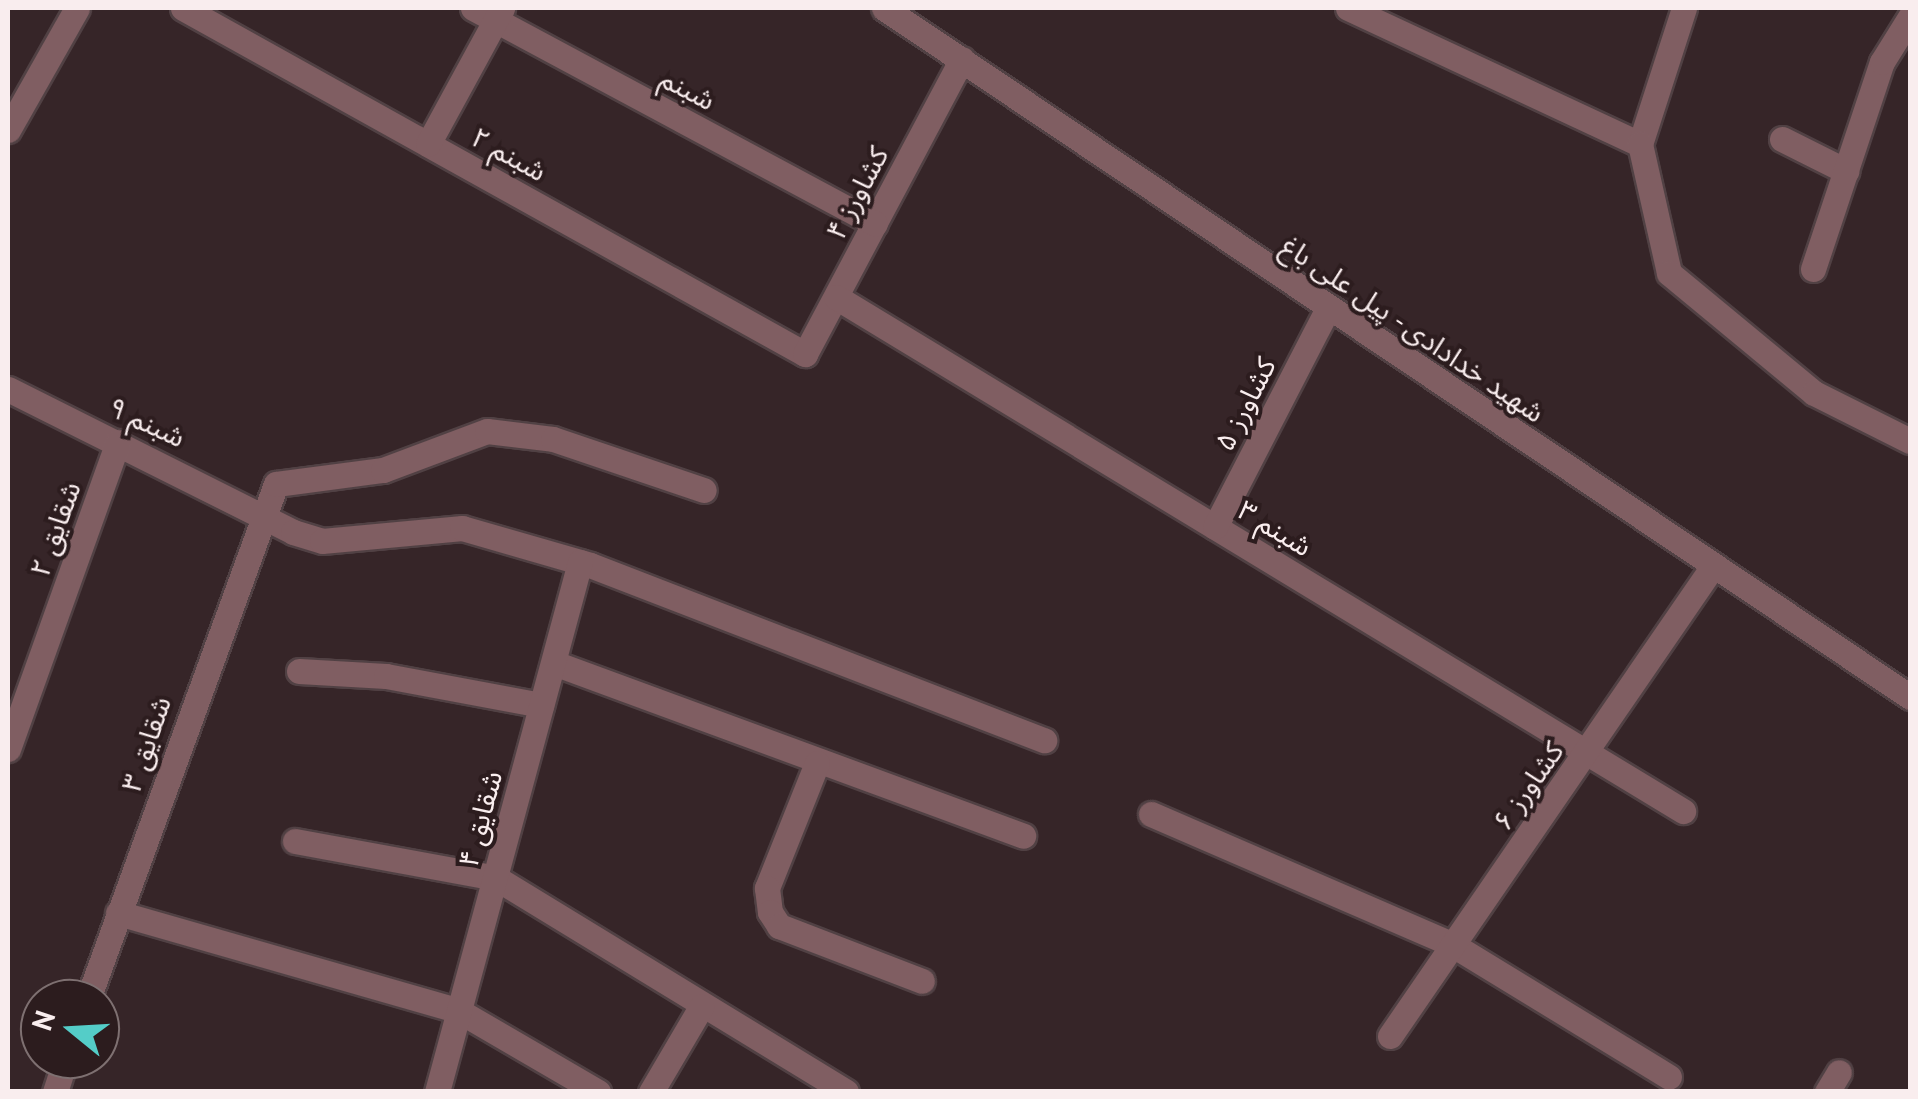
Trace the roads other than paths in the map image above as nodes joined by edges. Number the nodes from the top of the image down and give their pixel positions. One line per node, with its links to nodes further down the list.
1 (77, 8): 9 (street)
2 (183, 8): 11 (street, شبنم ۲)
3 (884, 8): 8 (street, شهید خدادادی - پیل علی باغ)
4 (1348, 8): 12 (street)
5 (1684, 8): 12 (street)
6 (490, 12): 11 (street); 14 (street, شبنم)
7 (1910, 17): 13 (street)
8 (962, 60): 14 (street, کشاورز ۴); 17 (street, شهید خدادادی - پیل علی باغ)
9 (8, 130)
10 (1782, 139): 13 (street)
11 (428, 144): 18 (street, شبنم ۲)
12 (1640, 144): 20 (street)
13 (1846, 171): 15 (street)
14 (874, 224): 16 (street, کشاورز ۴)
15 (1813, 269)
16 (836, 297): 18 (street, کشاورز ۴); 24 (street, شبنم ۳)
17 (1328, 308): 24 (street, کشاورز ۵); 26 (street, شهید خدادادی - پیل علی باغ)
18 (806, 354)
19 (8, 389): 21 (street, شبنم ۹)
20 (1910, 440)
21 (118, 442): 23 (street, شبنم ۹); 32 (street, شقایق ۲)
22 (704, 490): 23 (street)
23 (260, 510): 25 (street, شبنم ۹); 40 (street, شقایق ۳)
24 (1215, 527): 33 (street, شبنم ۳)
25 (580, 562): 27 (street, شقایق ۴); 31 (street, شبنم ۹)
26 (1711, 569): 29 (street, شهید خدادادی - پیل علی باغ); 33 (street, کشاورز ۶)
27 (554, 662): 30 (street, شقایق ۴); 34 (street)
28 (299, 671): 30 (street)
29 (1910, 698)
30 (542, 705): 39 (street, شقایق ۴)
31 (1044, 740)
32 (8, 749)
33 (1588, 753): 35 (street, شبنم ۳); 41 (street, کشاورز ۶)
34 (818, 763): 37 (street); 43 (street)
35 (1684, 812)
36 (1152, 814): 41 (street)
37 (1023, 836)
38 (295, 841): 39 (street)
39 (496, 878): 44 (street); 45 (street, شقایق ۴)
40 (118, 913): 42 (street, شقایق ۳); 45 (street)
41 (1453, 945): 46 (street, کشاورز ۶); 47 (street)
42 (95, 979)
43 (922, 981)
44 (700, 1008): 50 (street); 51 (street)
45 (459, 1011): 48 (street, شقایق ۴); 49 (street)
46 (1390, 1036)
47 (1669, 1076)
48 (437, 1092)
49 (598, 1092)
50 (651, 1092)
51 (846, 1092)

